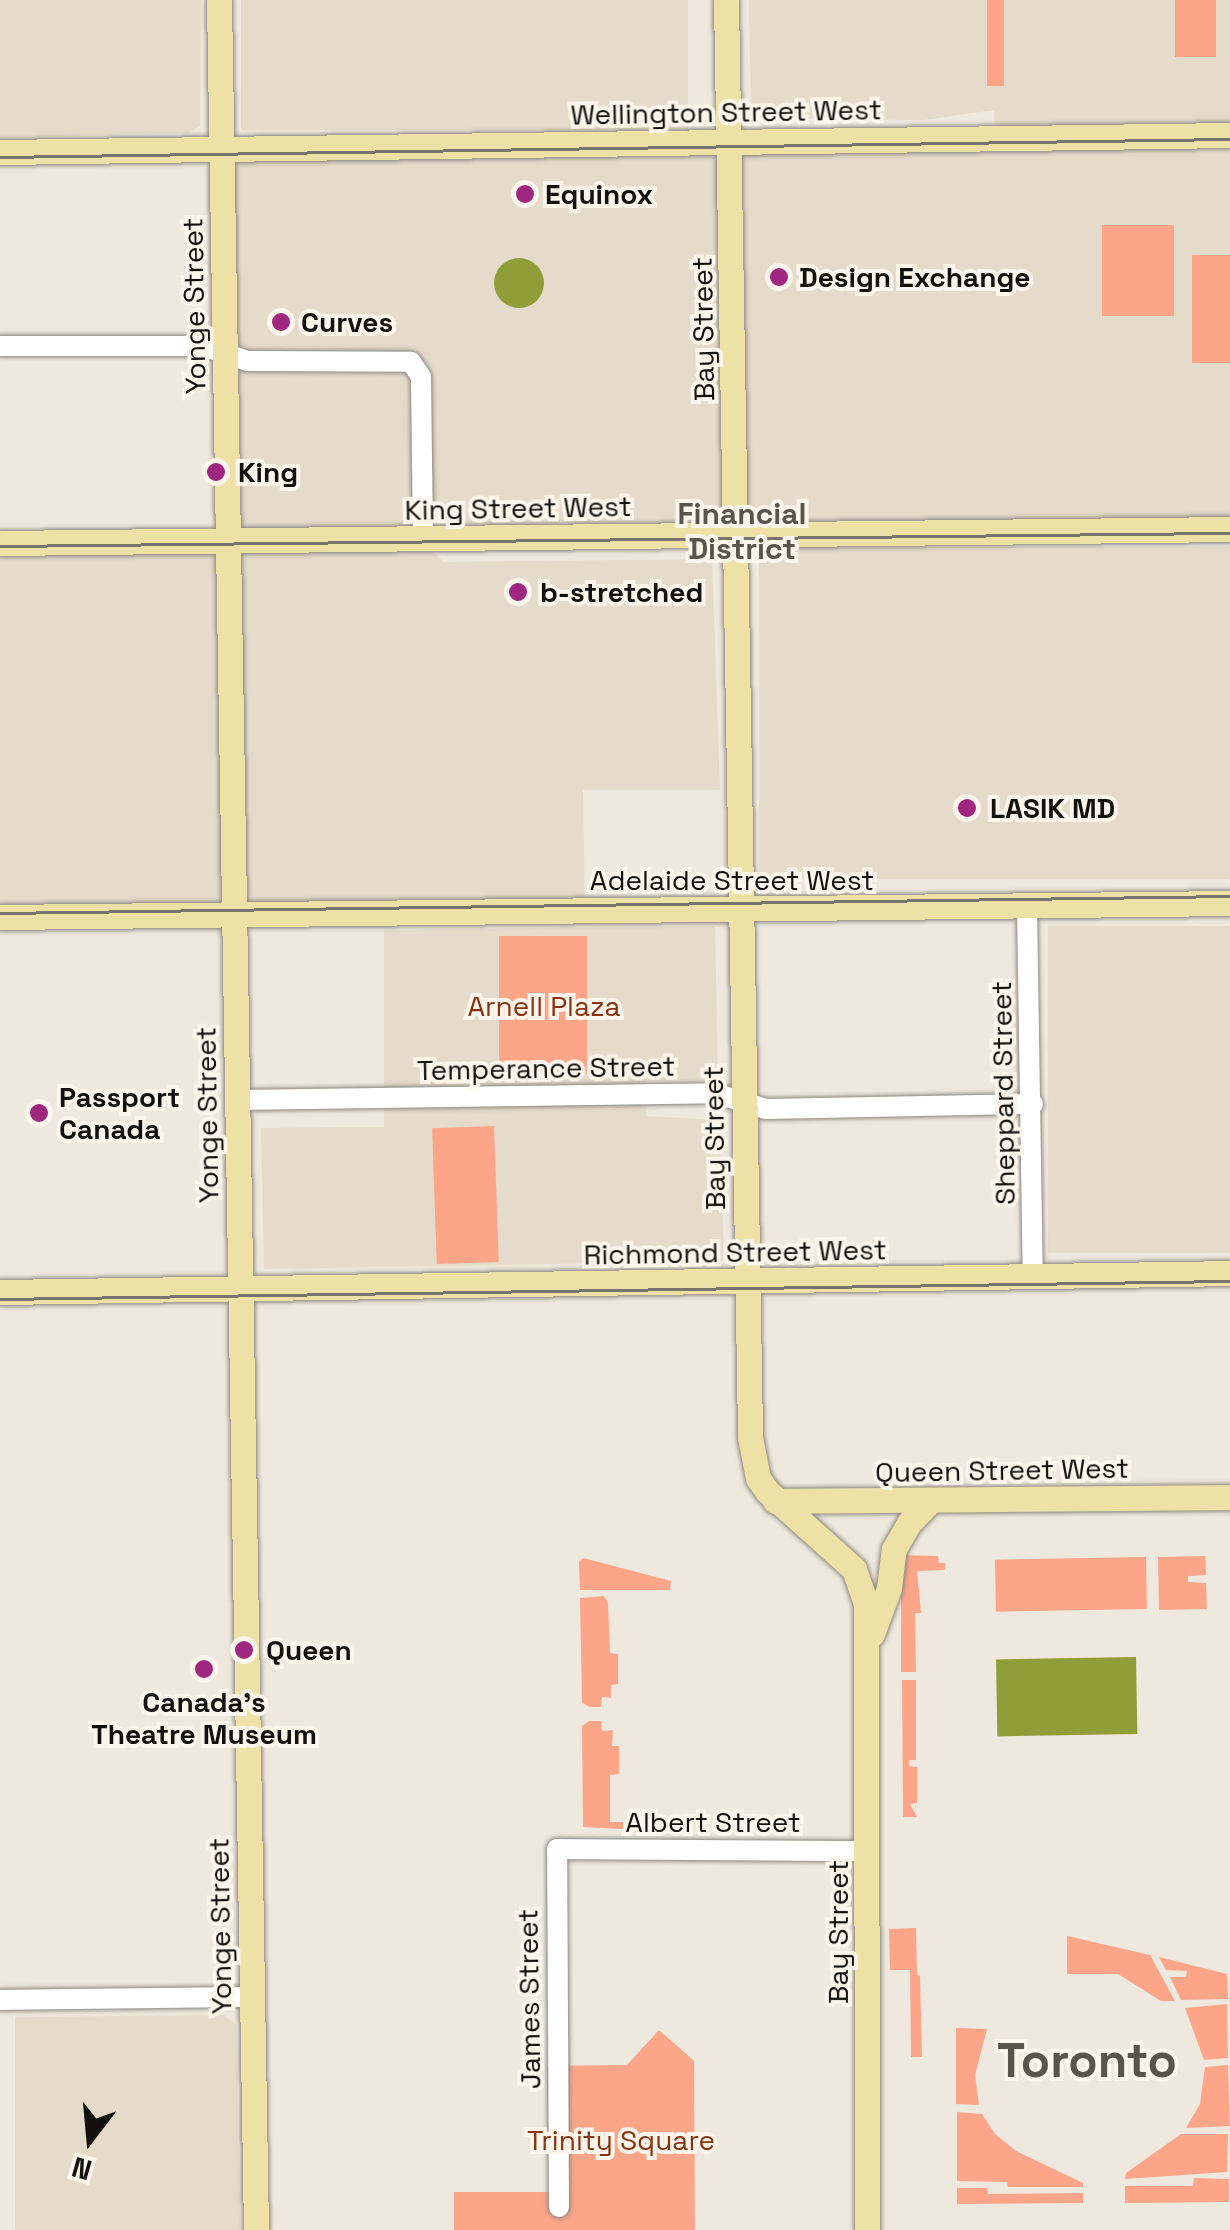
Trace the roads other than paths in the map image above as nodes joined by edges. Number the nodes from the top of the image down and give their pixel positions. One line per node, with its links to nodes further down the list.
1 (219, 0): 5 (main road, Yonge Street)
2 (726, 0): 4 (main road, Bay Street)
3 (1230, 135): 4 (main road, Wellington Street West)
4 (728, 142): 5 (main road, Wellington Street West); 10 (main road, Bay Street)
5 (222, 148): 6 (main road, Wellington Street West); 8 (main road, Yonge Street)
6 (0, 152)
7 (0, 346): 8 (street)
8 (225, 352): 11 (street); 12 (main road, Yonge Street)
9 (1230, 529): 10 (main road, King Street West)
10 (737, 535): 11 (main road, King Street West); 16 (main road, Bay Street)
11 (422, 538): 12 (main road, King Street West)
12 (227, 540): 13 (main road, King Street West); 17 (main road, Yonge Street)
13 (0, 542)
14 (1230, 903): 15 (main road, Adelaide Street West)
15 (1027, 908): 16 (main road, Adelaide Street West); 21 (street, Sheppard Street)
16 (741, 910): 17 (main road, Adelaide Street West); 20 (main road, Bay Street)
17 (234, 915): 18 (main road, Adelaide Street West); 19 (main road, Yonge Street)
18 (0, 917)
19 (237, 1100): 20 (street, Temperance Street); 25 (main road, Yonge Street)
20 (743, 1102): 21 (street, Temperance Street); 24 (main road, Bay Street)
21 (1033, 1104): 23 (street, Sheppard Street)
22 (1230, 1273): 23 (main road, Richmond Street West)
23 (1033, 1276): 24 (main road, Richmond Street West)
24 (746, 1282): 25 (main road, Richmond Street West); 28 (main road, Bay Street)
25 (240, 1290): 26 (main road, Richmond Street West); 33 (main road, Yonge Street)
26 (0, 1292)
27 (1230, 1498): 29 (main road, Queen Street West)
28 (775, 1501): 29 (main road, Queen Street West); 30 (main road, Bay Street)
29 (930, 1501): 30 (main road)
30 (868, 1643): 32 (main road, Bay Street)
31 (557, 1849): 32 (street, Albert Street); 35 (street, James Street)
32 (868, 1851): 37 (main road, Bay Street)
33 (252, 1997): 34 (street); 36 (main road, Yonge Street)
34 (0, 2000)
35 (559, 2207)
36 (256, 2230)
37 (867, 2230)

